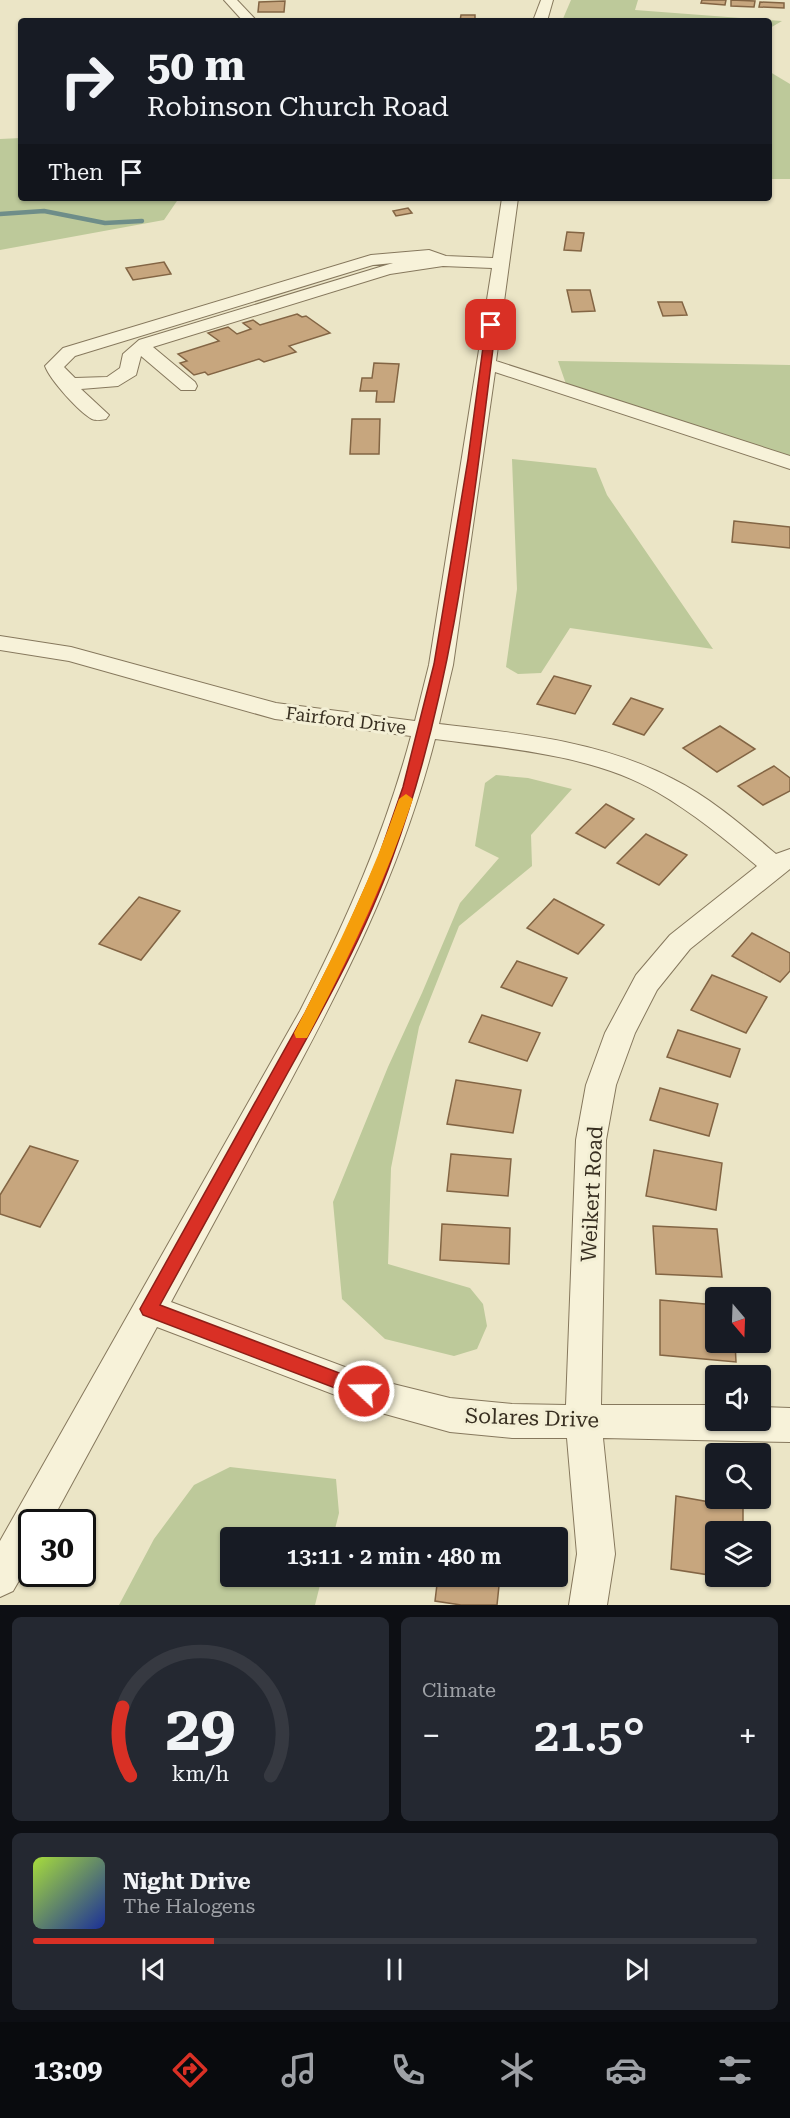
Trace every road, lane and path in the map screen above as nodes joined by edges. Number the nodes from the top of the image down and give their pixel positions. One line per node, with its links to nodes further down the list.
1 (230, 0): 3 (street)
2 (547, 0): 4 (street)
3 (247, 18)
4 (541, 18)
5 (510, 201): 7 (street)
6 (443, 261): 7 (street); 8 (street); 10 (street)
7 (500, 263): 9 (street)
8 (141, 347): 10 (street); 11 (street)
9 (485, 363): 13 (street); 15 (street)
10 (69, 384): 12 (street)
11 (188, 386)
12 (99, 416)
13 (790, 463)
14 (0, 643): 15 (street, Fairford Drive)
15 (425, 730): 16 (street, Fairford Drive); 17 (street)
16 (782, 862): 18 (street, Weikert Road)
17 (149, 1309): 18 (street, Solares Drive); 20 (street)
18 (583, 1420): 19 (street, Solares Drive); 21 (street, Weikert Road)
19 (790, 1425)
20 (0, 1578)
21 (588, 1605)

